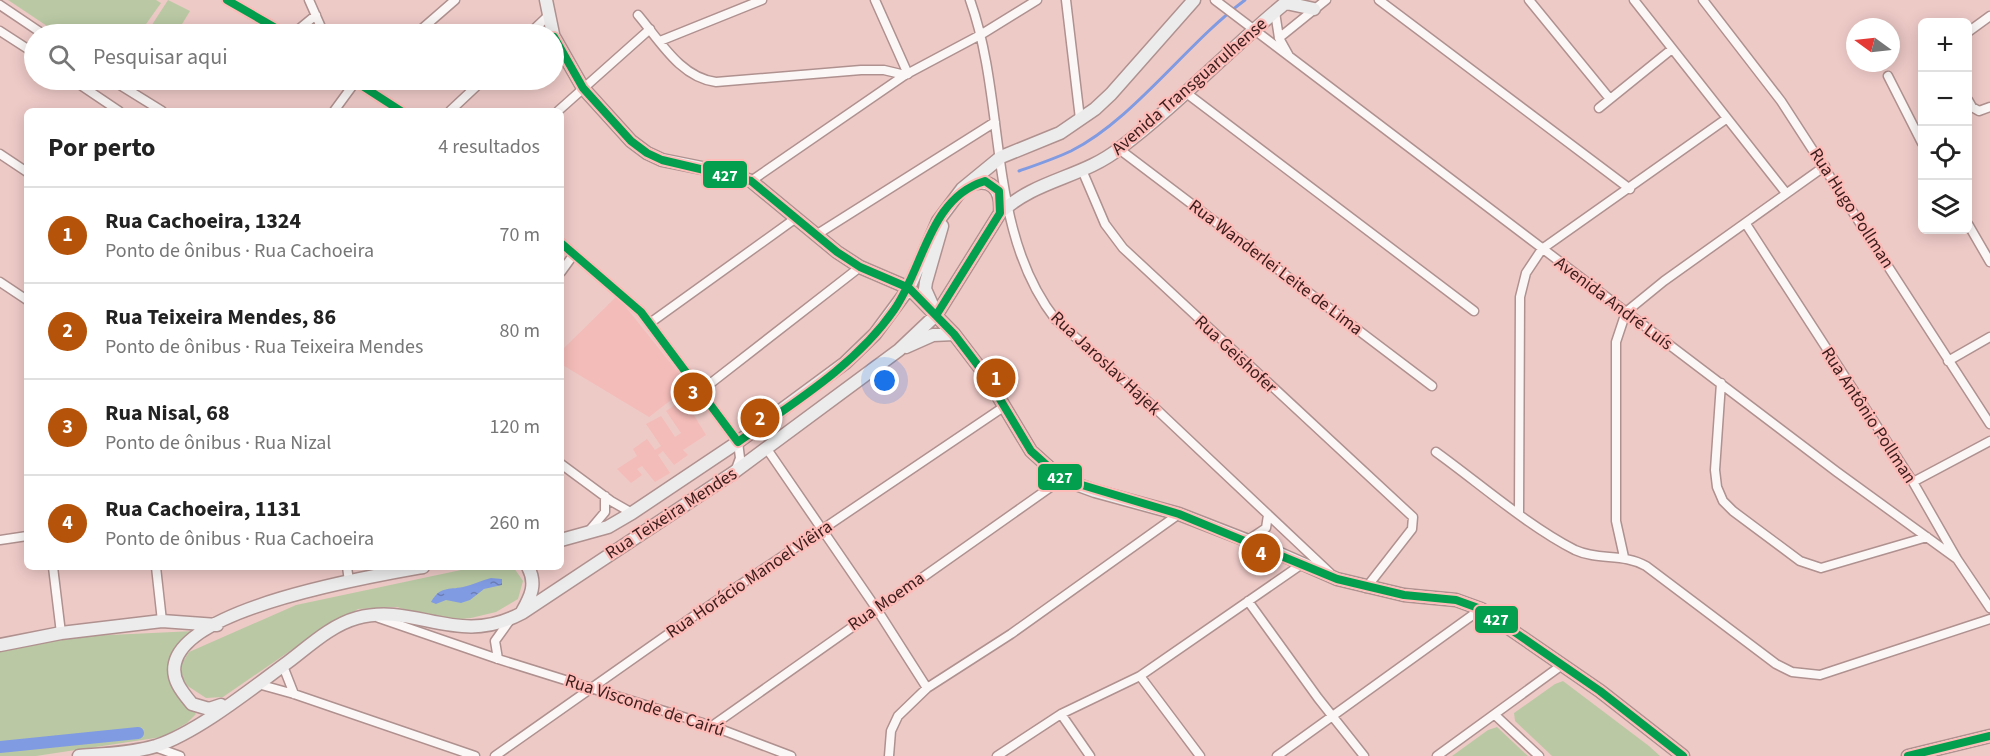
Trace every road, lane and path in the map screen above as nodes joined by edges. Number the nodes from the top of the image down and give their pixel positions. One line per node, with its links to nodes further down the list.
1 (227, 0): 26 (street)
2 (309, 0): 21 (street)
3 (455, 0): 29 (street)
4 (546, 0): 22 (main road)
5 (762, 0): 38 (street)
6 (875, 0): 43 (street)
7 (970, 0): 36 (street)
8 (1037, 0): 36 (street)
9 (1065, 0): 62 (street)
10 (1194, 0): 62 (main road)
11 (1215, 0): 33 (street, Avenida André Luís)
12 (1326, 0): 19 (street)
13 (1379, 0): 75 (street)
14 (1529, 0): 52 (street)
15 (1634, 0): 40 (street)
16 (1703, 0): 69 (street, Rua Hugo Pollman)
17 (1288, 1): 19 (main road); 20 (main road, Avenida Transguarulhense)
18 (0, 6): 25 (street)
19 (1314, 9): 37 (street)
20 (1275, 12): 33 (main road, Avenida Transguarulhense); 37 (street, Avenida André Luís)
21 (316, 15): 27 (street); 28 (street)
22 (549, 15): 30 (street); 31 (main road)
23 (638, 15): 32 (street)
24 (1990, 16): 34 (street)
25 (28, 24)
26 (269, 24)
27 (305, 24)
28 (320, 24)
29 (427, 24)
30 (540, 24)
31 (551, 24)
32 (650, 29): 38 (street); 45 (street)
33 (1253, 29): 42 (street, Avenida André Luís); 51 (main road, Avenida Transguarulhense)
34 (1972, 29)
35 (0, 31): 39 (street)
36 (982, 34): 43 (street); 64 (street)
37 (1279, 38): 42 (street, Avenida André Luís)
38 (660, 41): 43 (street)
39 (24, 47)
40 (1672, 49): 52 (street); 63 (street)
41 (564, 55): 45 (main road)
42 (1291, 59): 84 (street, Avenida André Luís)
43 (907, 74): 72 (street)
44 (1888, 76): 65 (street)
45 (583, 88): 59 (street); 72 (main road)
46 (88, 90): 54 (street)
47 (128, 90): 55 (street)
48 (352, 90): 56 (street)
49 (372, 90): 57 (street)
50 (472, 90): 58 (street)
51 (1185, 92): 66 (main road, Avenida Transguarulhense); 92 (street)
52 (1610, 99): 60 (street)
53 (1972, 105): 61 (street)
54 (115, 108)
55 (157, 108)
56 (336, 108)
57 (397, 108)
58 (453, 108)
59 (561, 108)
60 (1599, 108)
61 (1988, 109)
62 (1080, 119): 68 (main road)
63 (1726, 119): 75 (street); 76 (street)
64 (994, 122): 68 (street); 82 (street)
65 (1918, 133)
66 (1119, 149): 71 (main road, Avenida Transguarulhense); 101 (street, Rua Wanderlei Leite de Lima)
67 (0, 154): 70 (street)
68 (1001, 157): 73 (street); 74 (main road)
69 (1825, 166): 76 (street); 99 (street, Rua Hugo Pollman)
70 (24, 170)
71 (1082, 170): 78 (main road, Avenida Transguarulhense); 135 (street, Rua Geishofer)
72 (751, 180): 79 (main road)
73 (1000, 188): 74 (main road); 78 (main road)
74 (962, 189): 77 (main road)
75 (1630, 189): 84 (street)
76 (1786, 193): 80 (street)
77 (948, 205): 90 (main road); 94 (main road)
78 (1004, 209): 94 (main road, Avenida Transguarulhense); 117 (street, Rua Jaroslav Hajek)
79 (796, 218): 82 (main road); 95 (street)
80 (1746, 224): 93 (street); 112 (street, Rua Antônio Pollman)
81 (1972, 231): 86 (street)
82 (816, 235): 87 (main road)
83 (564, 246): 85 (street)
84 (1542, 249): 93 (street, Avenida André Luís); 115 (street)
85 (574, 254): 88 (street); 95 (street)
86 (1990, 262)
87 (860, 267): 90 (main road); 102 (street)
88 (564, 268)
89 (0, 282): 91 (street)
90 (909, 288): 94 (main road); 106 (main road, Rua Teixeira Mendes)
91 (24, 298)
92 (1474, 311)
93 (1626, 312): 100 (street, Avenida André Luís); 126 (street)
94 (937, 314): 96 (main road); 98 (main road, Rua Teixeira Mendes)
95 (650, 323): 102 (street)
96 (954, 334): 98 (main road); 103 (main road)
97 (1990, 337): 99 (street)
98 (899, 350): 107 (main road, Rua Teixeira Mendes)
99 (1948, 361): 104 (street, Rua Hugo Pollman)
100 (1721, 383): 121 (street, Avenida André Luís); 121 (street)
101 (1432, 386)
102 (702, 390): 106 (street)
103 (1005, 406): 111 (main road); 118 (street, Rua Horácio Manoel Viêira)
104 (1990, 424)
105 (1990, 441): 112 (street)
106 (738, 442): 110 (street); 114 (main road, Rua Teixeira Mendes)
107 (767, 449): 110 (main road, Rua Teixeira Mendes); 118 (street)
108 (1436, 452): 115 (street)
109 (564, 466): 113 (street)
110 (733, 473): 141 (main road, Rua Teixeira Mendes)
111 (1062, 479): 116 (main road); 137 (street, Rua Moema)
112 (1913, 482): 125 (street, Rua Antônio Pollman)
113 (605, 496): 114 (street); 120 (street)
114 (632, 513): 120 (main road, Rua Teixeira Mendes)
115 (1519, 513): 126 (street)
116 (1179, 514): 124 (main road); 153 (street)
117 (1268, 515): 124 (street); 133 (street, Rua Jaroslav Hajek)
118 (823, 529): 137 (street); 152 (street, Rua Horácio Manoel Viêira)
119 (24, 536): 123 (street)
120 (583, 536): 122 (main road, Rua Teixeira Mendes)
121 (1927, 537): 125 (street, Avenida André Luís)
122 (564, 539)
123 (0, 540)
124 (1248, 540): 127 (main road)
125 (1945, 544): 138 (street, Rua Antônio Pollman)
126 (1623, 557): 142 (street)
127 (1302, 564): 133 (main road); 136 (street)
128 (53, 570): 145 (street)
129 (156, 570): 143 (street)
130 (347, 570): 134 (street)
131 (407, 570): 134 (main road)
132 (529, 570): 141 (main road)
133 (1337, 579): 135 (main road)
134 (349, 581): 144 (main road)
135 (1366, 588): 139 (main road)
136 (1248, 601): 150 (street); 158 (street)
137 (876, 608): 153 (street); 159 (street, Rua Moema)
138 (1990, 608)
139 (1480, 609): 148 (main road); 158 (street)
140 (372, 615): 141 (main road, Rua Teixeira Mendes); 147 (street, Rua Visconde de Cairú); 149 (main road)
141 (517, 615): 147 (street)
142 (1990, 619)
143 (162, 621): 144 (main road); 145 (main road)
144 (216, 625): 155 (main road)
145 (61, 633): 146 (main road)
146 (0, 645)
147 (498, 659): 152 (street, Rua Visconde de Cairú)
148 (1562, 664): 157 (street); 175 (main road)
149 (283, 666): 151 (main road); 154 (street)
150 (1140, 676): 156 (street); 170 (street)
151 (258, 684): 154 (street); 155 (main road)
152 (593, 688): 159 (street, Rua Visconde de Cairú); 165 (street, Rua Horácio Manoel Viêira)
153 (927, 688): 167 (street)
154 (294, 693): 164 (street)
155 (234, 700): 161 (main road)
156 (1061, 714): 168 (street); 169 (street)
157 (1495, 715): 173 (street); 174 (street)
158 (1333, 716): 171 (street); 172 (street)
159 (712, 726): 166 (street, Rua Visconde de Cairú)
160 (1990, 736): 176 (main road)
161 (154, 746): 162 (main road); 163 (street)
162 (79, 756)
163 (180, 756)
164 (475, 756)
165 (495, 756)
166 (791, 756)
167 (889, 756)
168 (998, 756)
169 (1090, 756)
170 (1200, 756)
171 (1277, 756)
172 (1364, 756)
173 (1437, 756)
174 (1539, 756)
175 (1683, 756)
176 (1908, 756)

